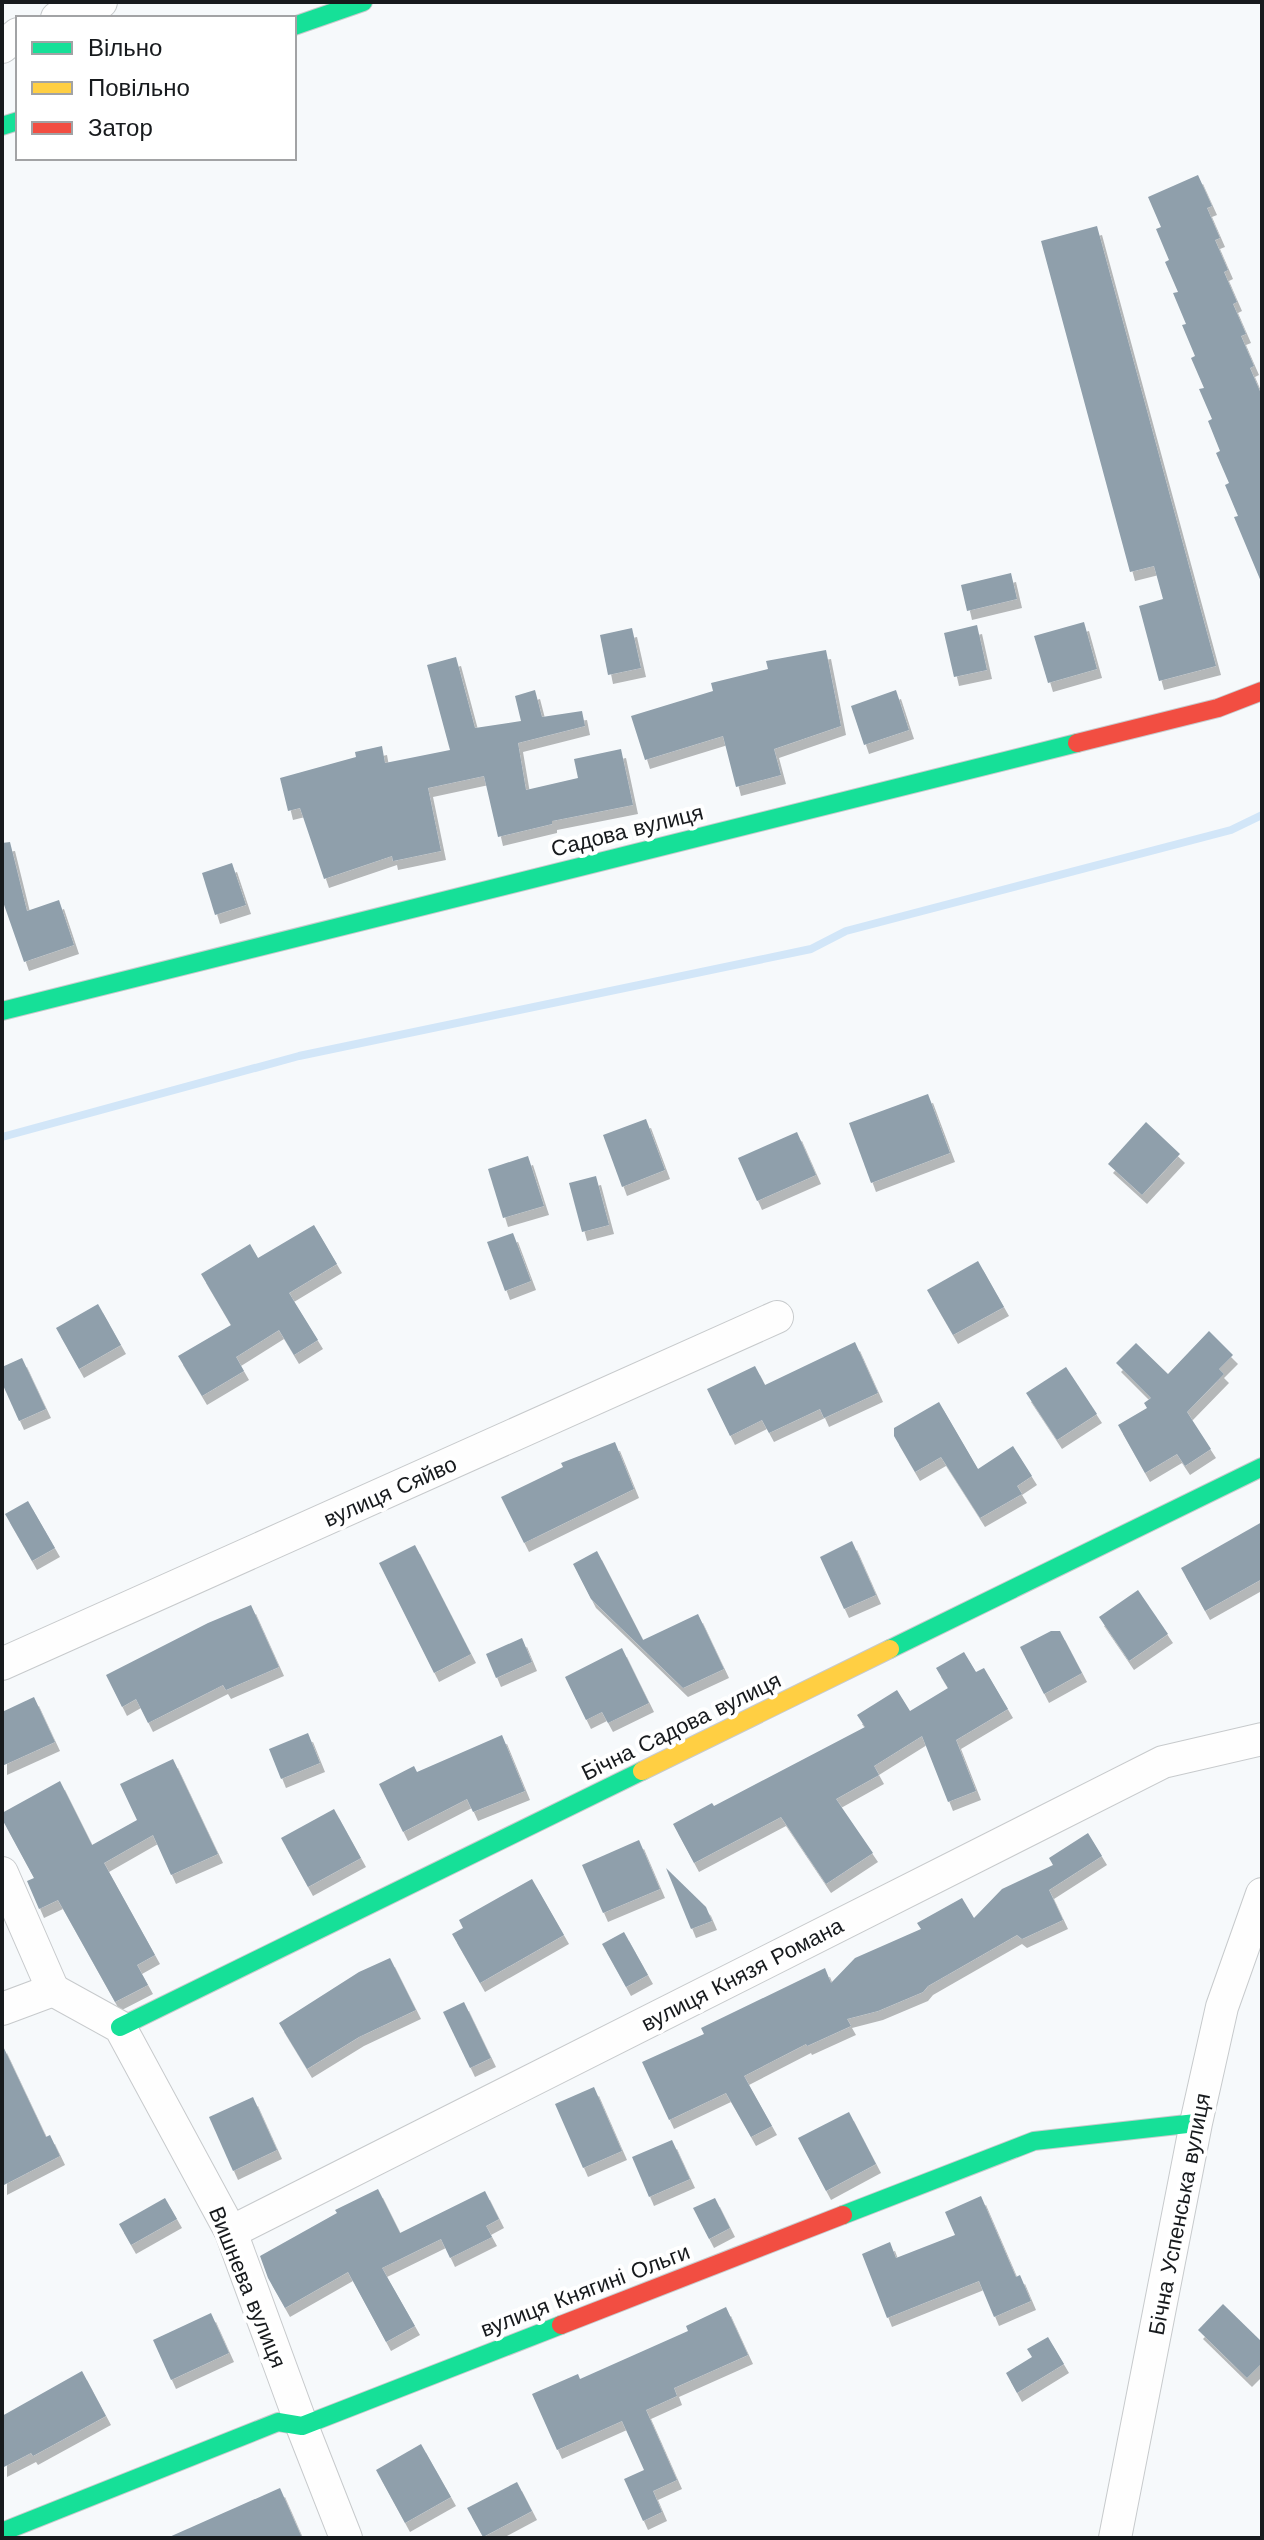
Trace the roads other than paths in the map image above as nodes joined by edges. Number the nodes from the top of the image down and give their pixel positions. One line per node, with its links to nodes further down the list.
1 (101, 2): 3 (street)
2 (363, 2): 4 (main road)
3 (62, 16)
4 (296, 25)
5 (1262, 691): 6 (main road, Садова вулиця)
6 (2, 1011)
7 (777, 1317): 9 (street, вулиця Сяйво)
8 (1262, 1467): 15 (main road, Бічна Садова вулиця)
9 (2, 1664)
10 (1262, 1739): 17 (street, вулиця Князя Романа)
11 (2, 1873): 13 (street)
12 (1262, 1894): 16 (street, Бічна Успенська вулиця)
13 (53, 1990): 14 (street); 15 (street)
14 (2, 2009)
15 (120, 2027): 17 (street, Вишнева вулиця)
16 (1196, 2123): 18 (main road, вулиця Княгині Ольги); 21 (street, Бічна Успенська вулиця)
17 (231, 2232): 18 (street, Вишнева вулиця)
18 (302, 2426): 19 (main road, вулиця Княгині Ольги); 20 (street, Вишнева вулиця)
19 (2, 2532)
20 (346, 2538)
21 (1115, 2538)

